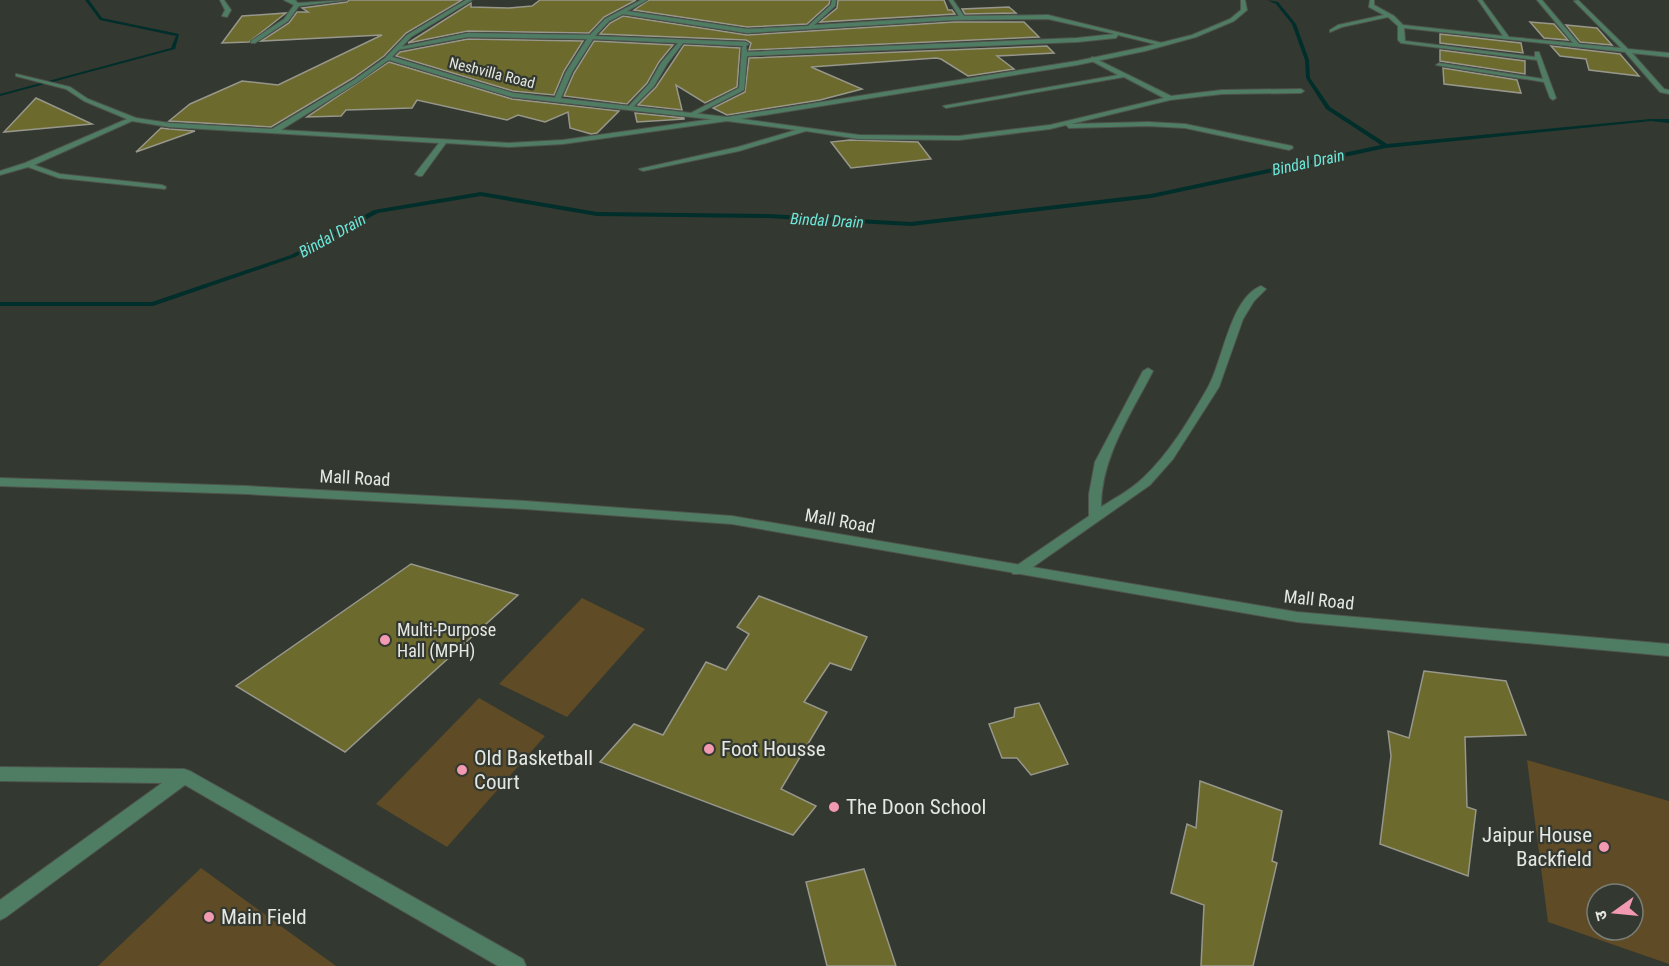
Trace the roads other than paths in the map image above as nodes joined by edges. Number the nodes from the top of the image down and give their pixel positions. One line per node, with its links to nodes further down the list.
1 (222, 0): 16 (street)
2 (286, 0): 13 (street)
3 (345, 0): 13 (street)
4 (470, 0): 31 (street)
5 (645, 0): 14 (street)
6 (834, 0): 19 (street)
7 (951, 0): 17 (street)
8 (1243, 0): 29 (street)
9 (1372, 0): 15 (street)
10 (1480, 0): 24 (street)
11 (1539, 0): 30 (street)
12 (1576, 1): 32 (street)
13 (297, 5): 27 (street)
14 (622, 12): 20 (street); 23 (street)
15 (1389, 15): 18 (street); 21 (street)
16 (225, 16)
17 (963, 18): 19 (street); 22 (street)
18 (1401, 26): 24 (street); 37 (street)
19 (808, 28): 20 (street)
20 (747, 31): 28 (street)
21 (1332, 31)
22 (1129, 34): 29 (street); 33 (street)
23 (591, 37): 26 (street); 31 (street); 46 (street)
24 (1506, 38): 25 (street)
25 (1532, 40): 30 (street); 37 (street)
26 (682, 41): 28 (street); 48 (street)
27 (253, 42)
28 (746, 44): 33 (street)
29 (1163, 44): 36 (street)
30 (1577, 45): 32 (street)
31 (398, 48): 35 (street)
32 (1628, 51): 34 (street); 43 (street)
33 (745, 54): 49 (street)
34 (1669, 56)
35 (388, 58): 46 (street, Neshvilla Road); 54 (street)
36 (1092, 59): 40 (street); 51 (street)
37 (1539, 59): 41 (street)
38 (1439, 65): 41 (street)
39 (18, 75): 50 (street)
40 (1126, 75): 44 (street); 47 (street)
41 (1547, 81): 45 (street)
42 (1300, 91): 44 (street)
43 (1669, 92)
44 (1170, 98): 52 (street)
45 (1553, 98)
46 (557, 100): 48 (street, Neshvilla Road)
47 (946, 106)
48 (630, 108): 49 (street, Neshvilla Road)
49 (693, 114): 51 (street, Neshvilla Road)
50 (132, 119): 54 (street); 57 (street)
51 (727, 119): 53 (street); 55 (street)
52 (1050, 127): 53 (street); 56 (street)
53 (806, 129): 58 (street)
54 (272, 132): 55 (street)
55 (443, 142): 60 (street)
56 (1289, 148)
57 (28, 165): 59 (street); 61 (street)
58 (643, 170)
59 (0, 173)
60 (419, 174)
61 (162, 187)
62 (1262, 289): 65 (street)
63 (1148, 371): 65 (street)
64 (0, 482): 66 (street, Mall Road)
65 (1095, 517): 66 (street)
66 (1018, 570): 67 (street, Mall Road)
67 (1669, 650)
68 (0, 774): 69 (street)
69 (184, 776): 70 (street); 71 (street)
70 (0, 911)
71 (516, 966)

